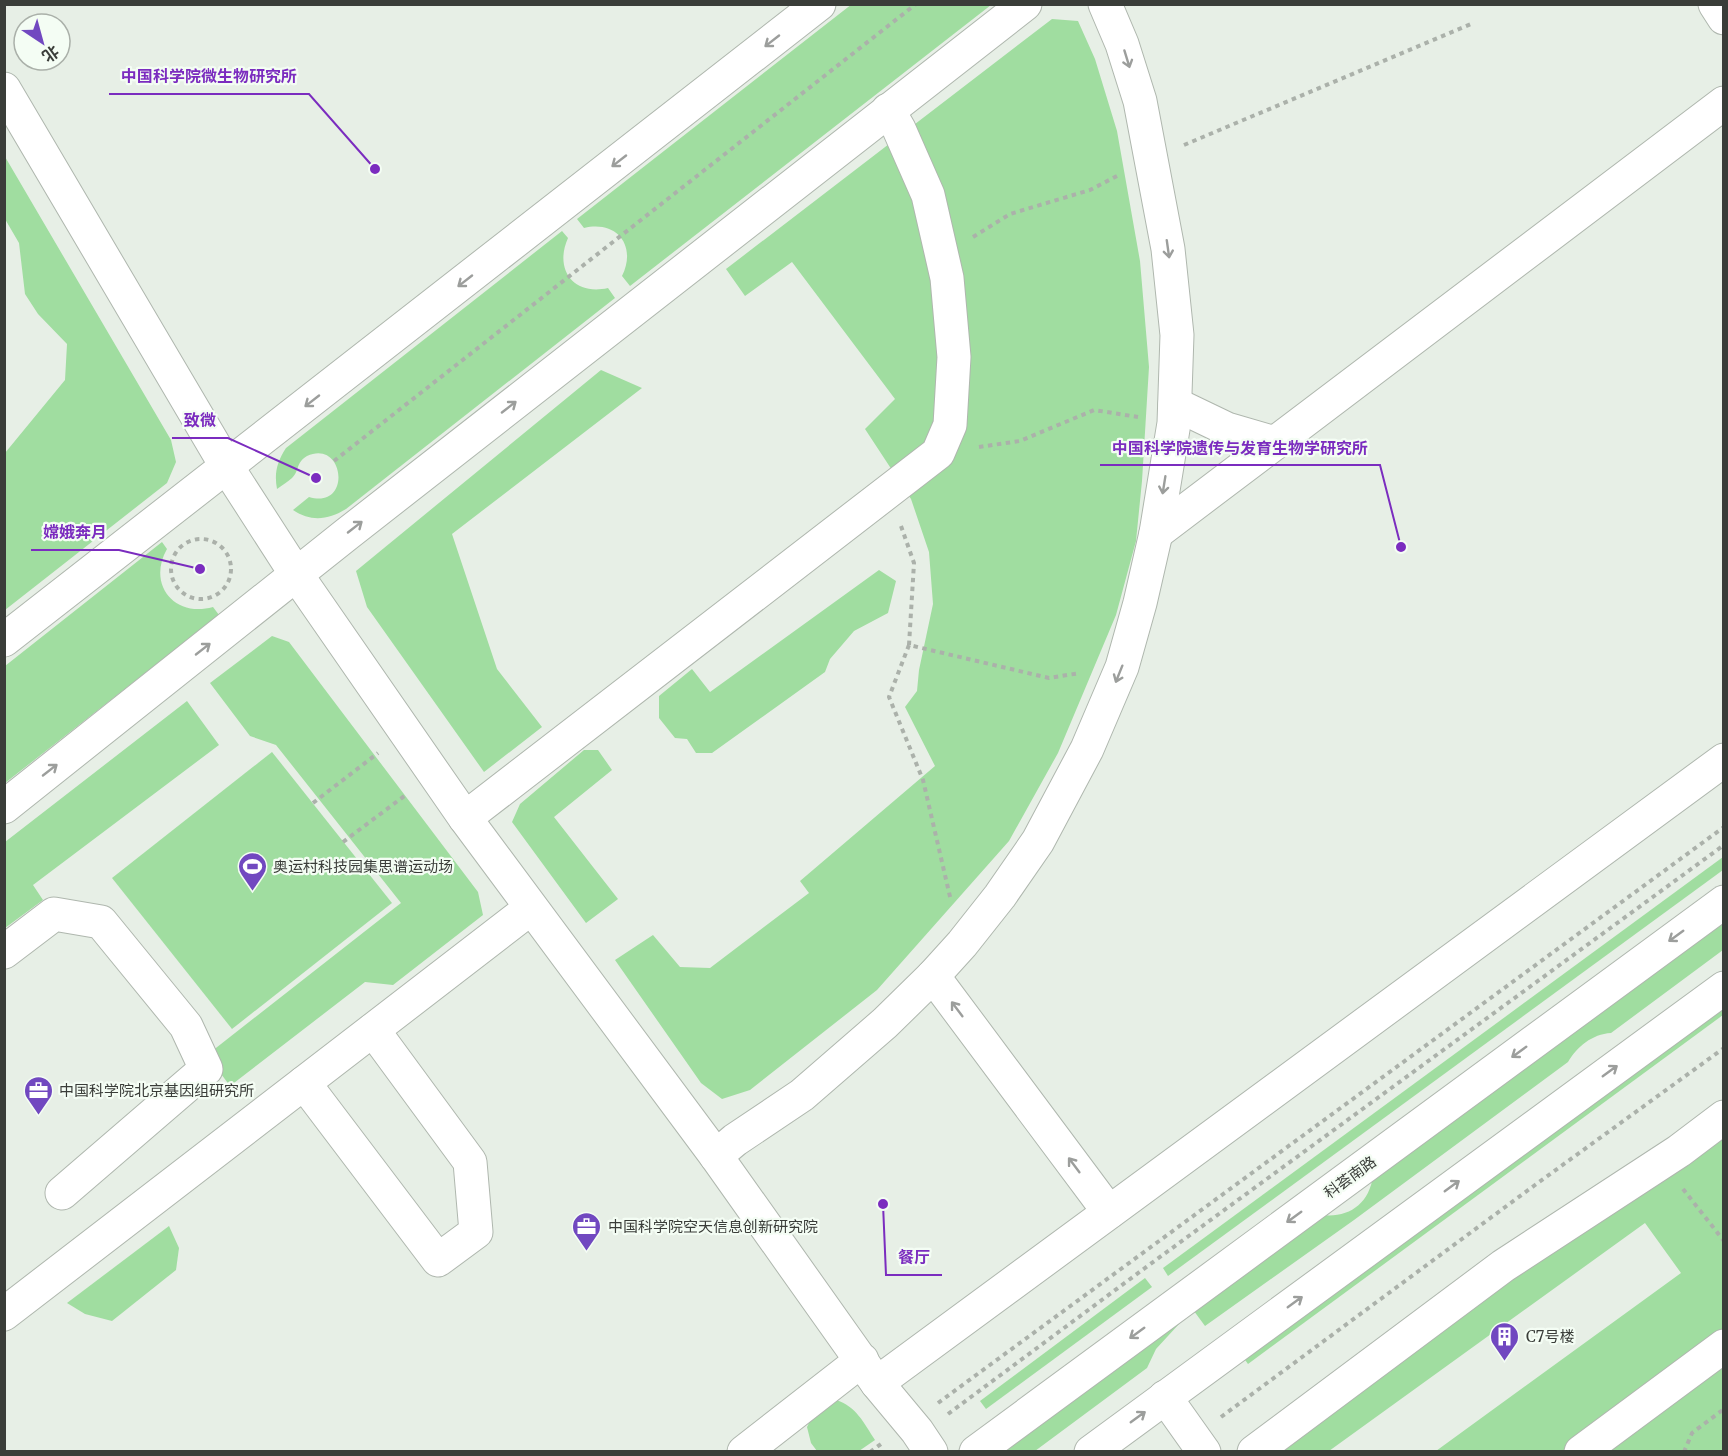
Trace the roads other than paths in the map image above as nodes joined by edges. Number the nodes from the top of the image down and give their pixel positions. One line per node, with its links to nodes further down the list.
1 (819, 4): 11 (street, one-way to 11)
2 (1025, 4): 8 (street)
3 (1105, 4): 9 (street, one-way to 9)
4 (1715, 4): 5 (street)
5 (1724, 18)
6 (4, 89): 11 (street)
7 (1724, 103): 10 (street)
8 (888, 110): 13 (street, one-way to 8); 17 (street)
9 (1174, 413): 10 (street); 12 (street, one-way to 12)
10 (1275, 443): 12 (street)
11 (226, 467): 13 (street); 14 (street)
12 (1156, 533): 21 (street, one-way to 21)
13 (296, 574): 16 (street, one-way to 13); 17 (street)
14 (4, 640)
15 (1724, 760): 28 (street)
16 (4, 807)
17 (465, 818): 19 (street)
18 (1724, 902): 35 (street, 科荟南路, one-way to 35)
19 (531, 908): 23 (street); 26 (street)
20 (4, 952): 27 (street)
21 (933, 976): 26 (street); 28 (street, one-way to 21)
22 (1724, 988): 32 (street, one-way to 22)
23 (373, 1029): 24 (street); 24 (street)
24 (304, 1083): 29 (street)
25 (1724, 1116): 38 (street)
26 (716, 1156): 31 (street)
27 (62, 1193)
28 (1109, 1212): 31 (street)
29 (4, 1314)
30 (1724, 1346): 39 (street)
31 (869, 1371): 33 (street); 34 (street)
32 (1165, 1397): 36 (street, one-way to 32); 37 (street)
33 (920, 1436)
34 (744, 1452)
35 (976, 1452)
36 (1091, 1452)
37 (1204, 1452)
38 (1254, 1452)
39 (1581, 1452)

